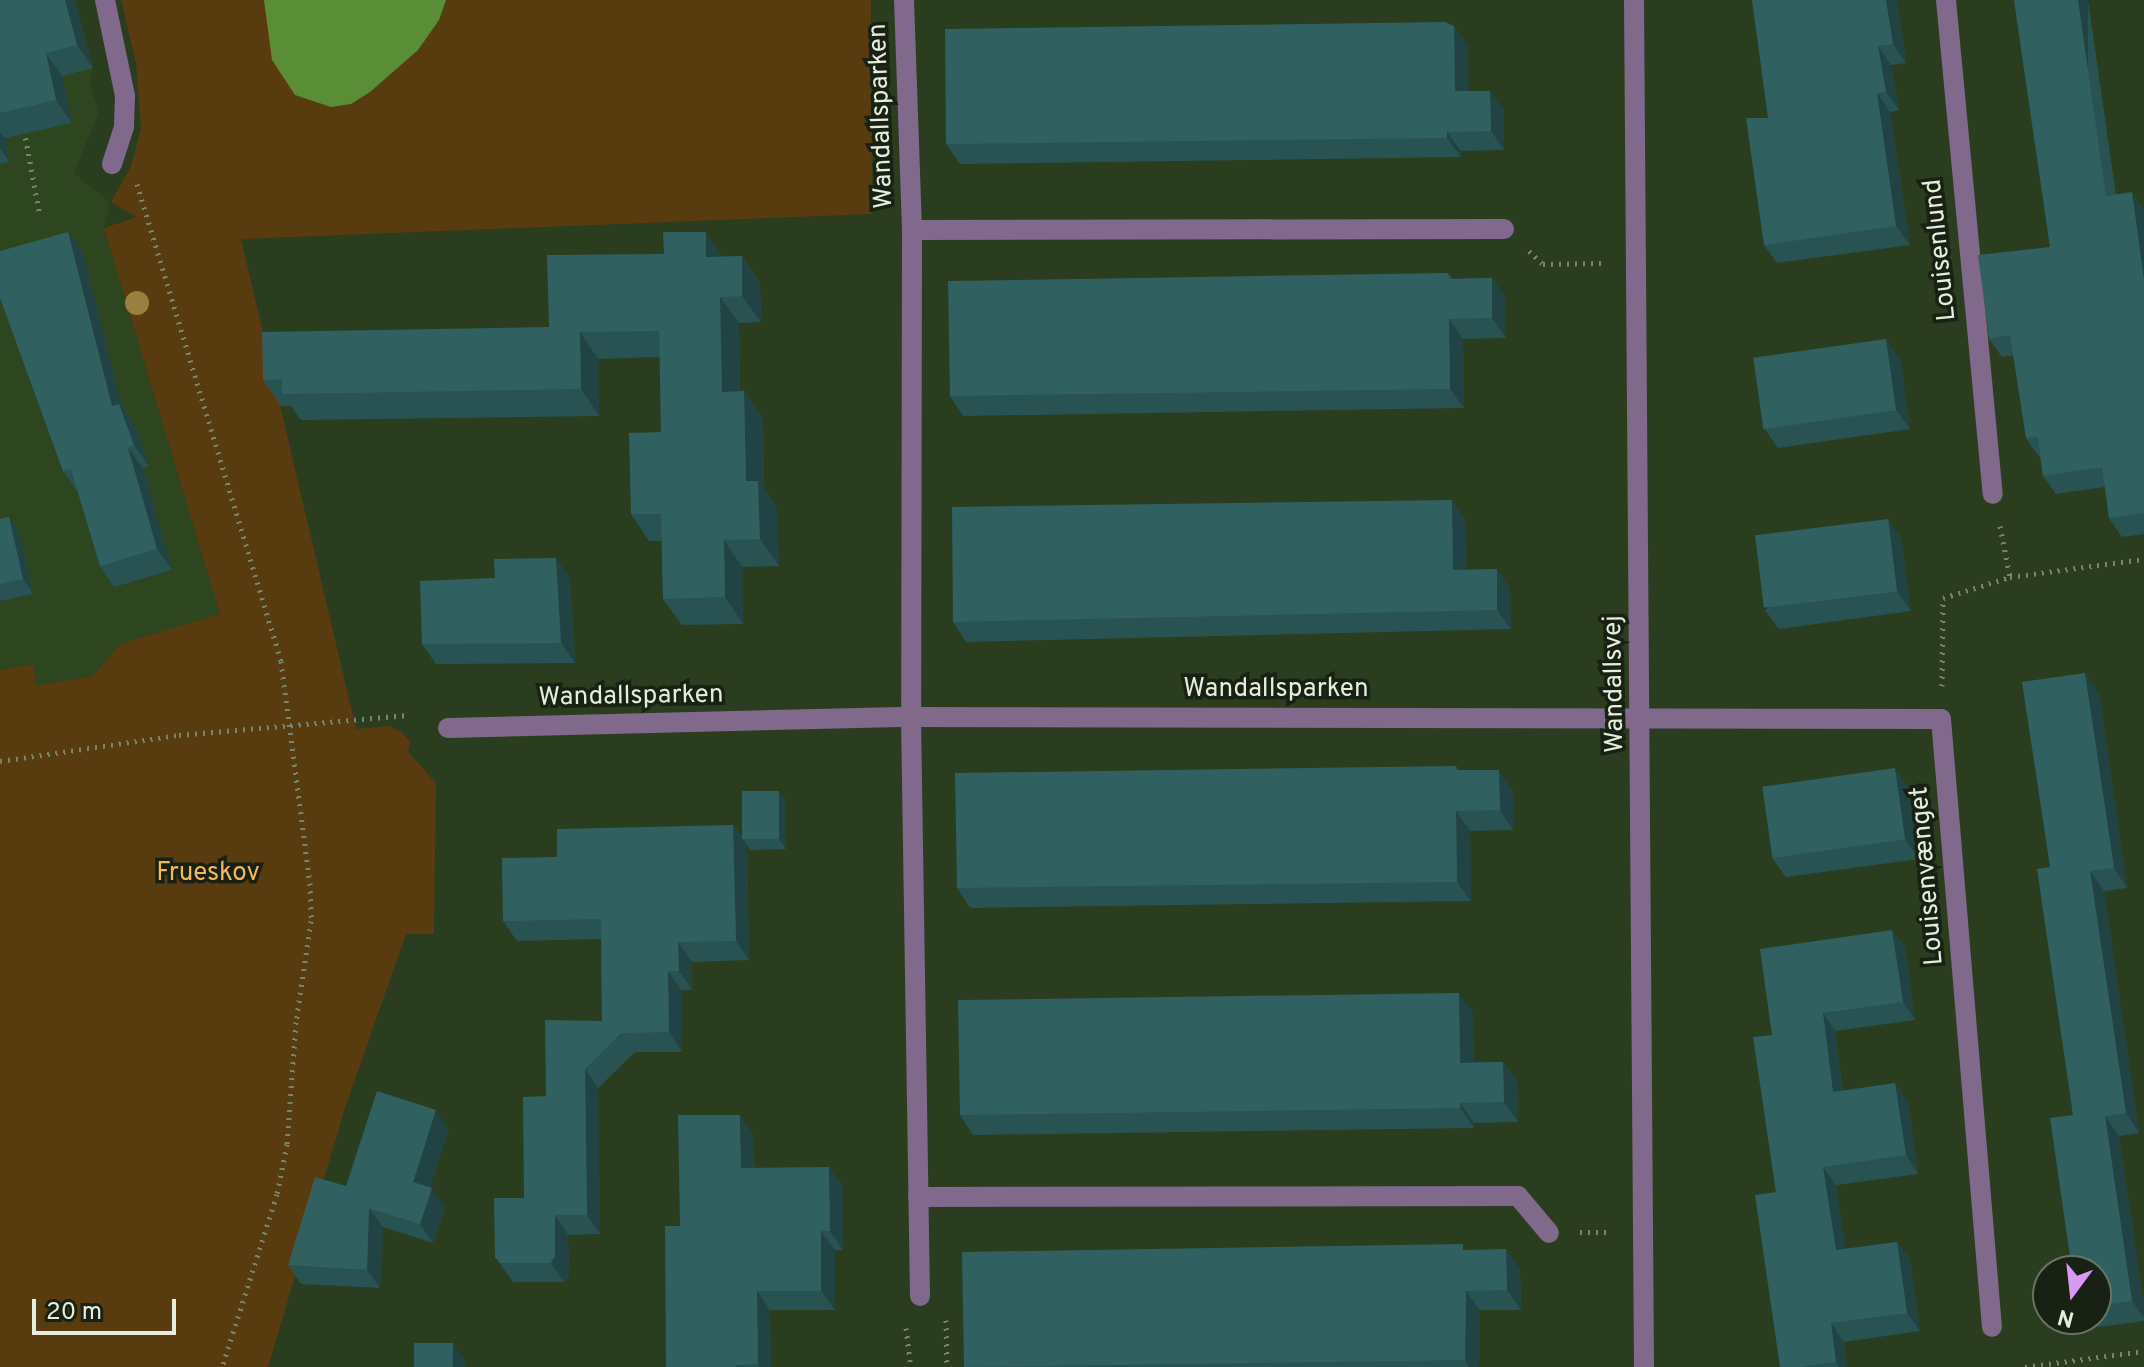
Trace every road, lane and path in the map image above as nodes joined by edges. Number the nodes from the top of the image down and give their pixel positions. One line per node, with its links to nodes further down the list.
1 (105, 0): 6 (street)
2 (904, 0): 9 (street, Wandallsparken)
3 (1634, 0): 10 (street, Wandallsvej)
4 (1946, 0): 12 (street, Louisenlund)
5 (22, 121): 7 (path)
6 (112, 164): 19 (path)
7 (40, 216)
8 (1504, 229): 9 (street, Wandallsparken)
9 (912, 230): 17 (street, Wandallsparken)
10 (1634, 262): 11 (path); 16 (street, Wandallsvej)
11 (1543, 264)
12 (1993, 494): 14 (path)
13 (2144, 559): 14 (path)
14 (2010, 577): 18 (path)
15 (407, 715): 19 (path)
16 (1642, 716): 17 (street, Wandallsparken); 18 (street); 23 (street, Wandallsvej)
17 (911, 717): 20 (street, Wandallsparken); 22 (street, Wandallsparken)
18 (1941, 719): 26 (street, Louisenvænget)
19 (292, 726): 21 (path); 28 (path)
20 (448, 728)
21 (0, 761)
22 (918, 1197): 24 (street); 25 (street, Wandallsparken)
23 (1643, 1231): 24 (path); 29 (street, Wandallsvej)
24 (1549, 1233)
25 (920, 1296)
26 (1992, 1327)
27 (2144, 1351): 30 (path)
28 (222, 1367)
29 (1644, 1367)
30 (2025, 1367)

